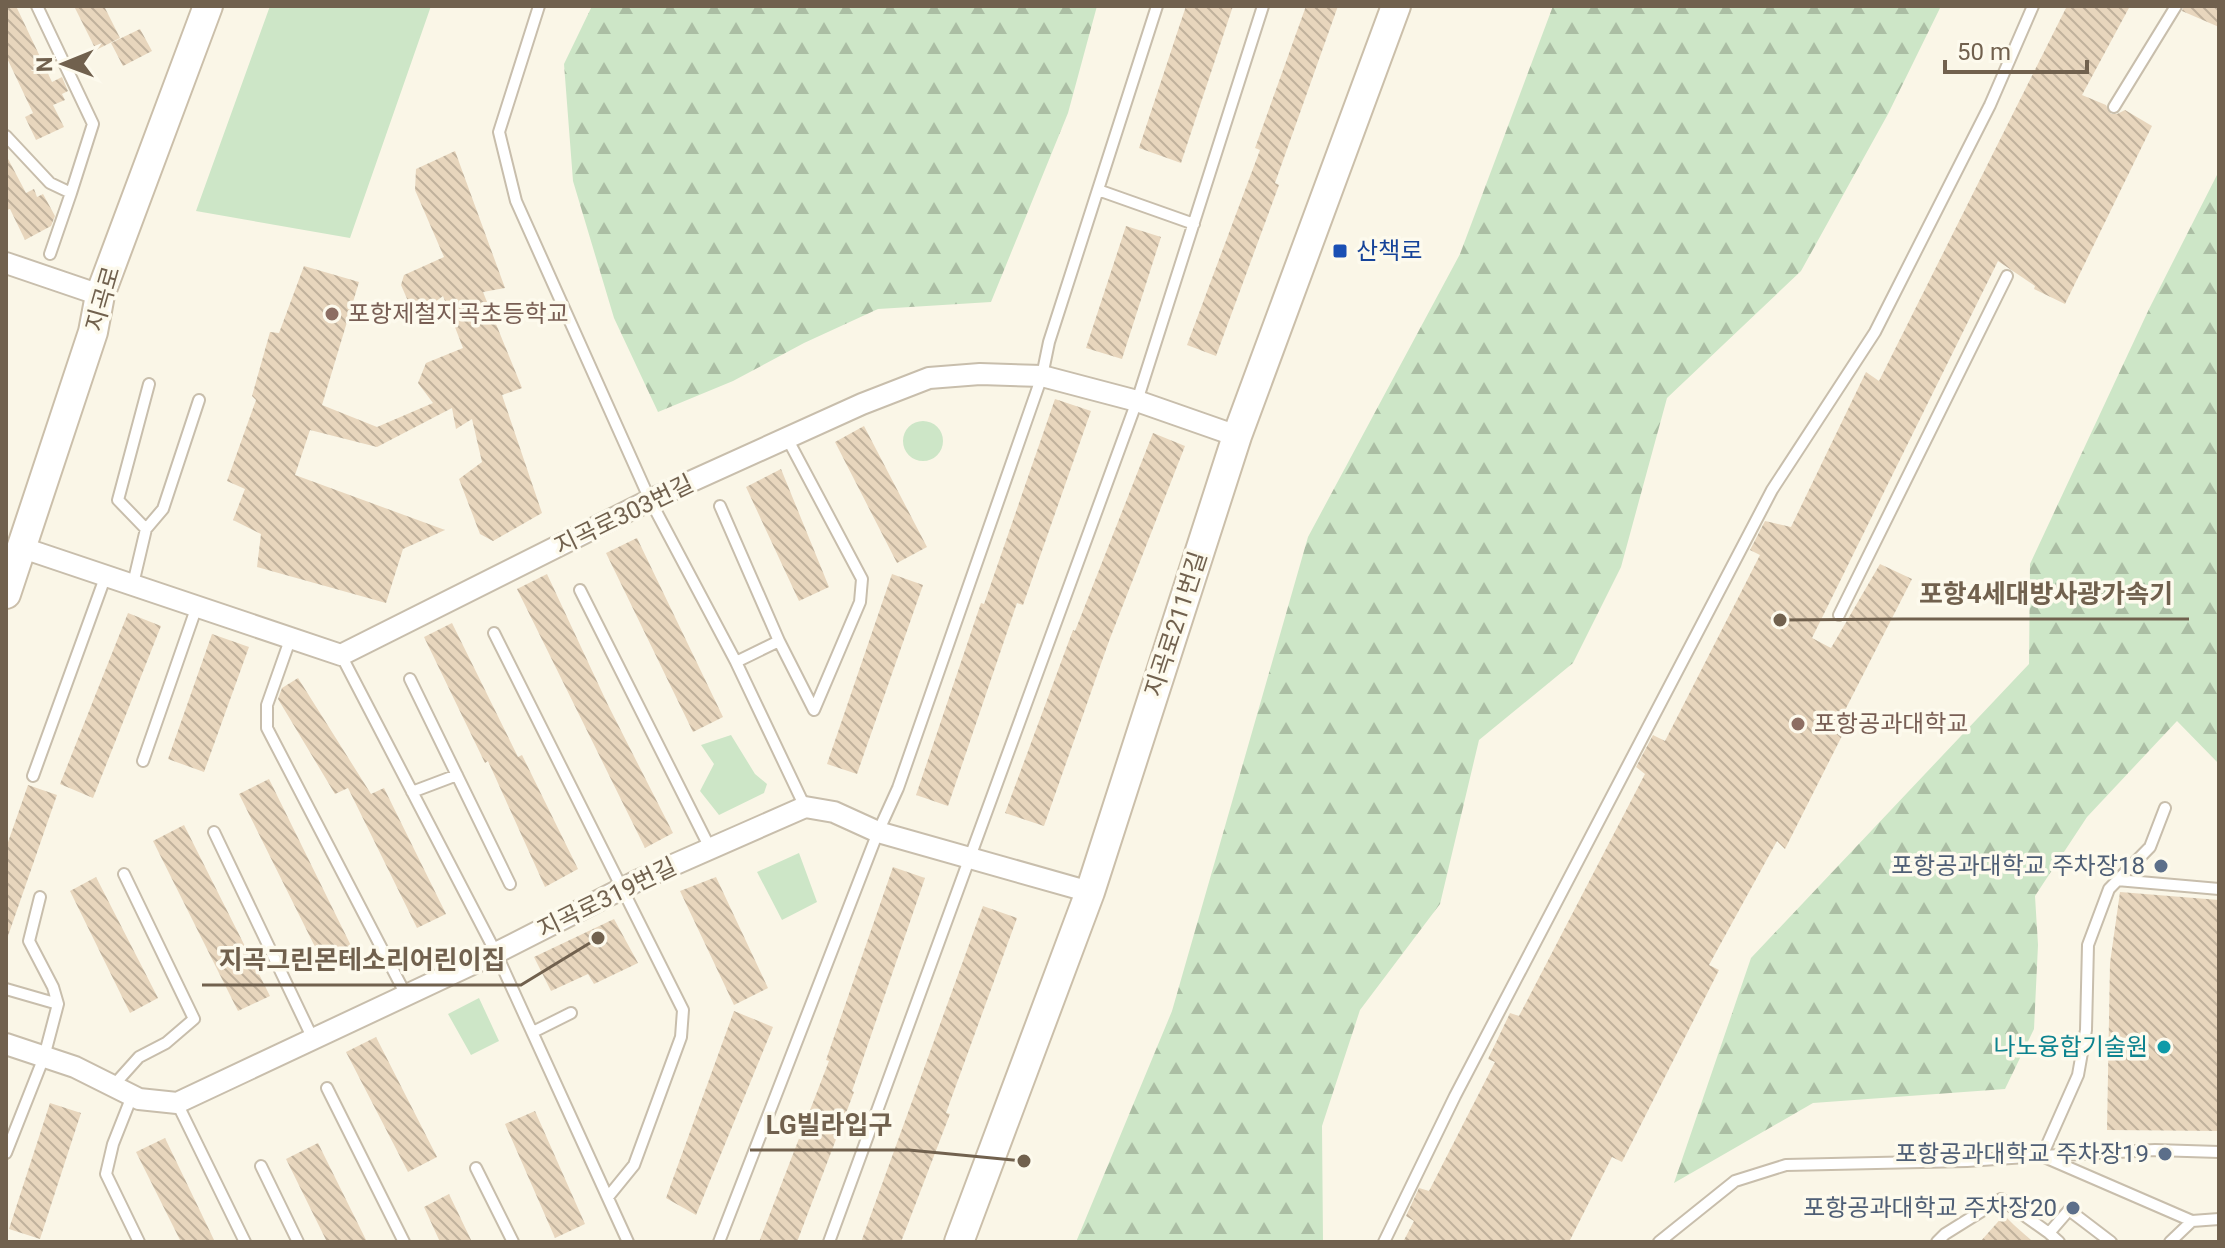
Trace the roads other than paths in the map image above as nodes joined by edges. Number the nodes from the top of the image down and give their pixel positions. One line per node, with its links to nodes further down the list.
1 (37, 6): 12 (lane)
2 (208, 6): 17 (main road, 지곡로)
3 (539, 6): 24 (lane)
4 (1157, 6): 11 (lane)
5 (1263, 6): 13 (lane)
6 (1396, 6): 22 (main road, 지곡로211번길)
7 (2033, 6): 87 (lane)
8 (2176, 6): 9 (lane)
9 (2114, 107)
10 (6, 136): 12 (lane)
11 (1098, 190): 13 (lane); 18 (lane)
12 (71, 193): 14 (lane)
13 (1194, 224): 21 (lane)
14 (50, 254)
15 (6, 263): 17 (street)
16 (2007, 276): 33 (lane)
17 (100, 295): 27 (main road, 지곡로)
18 (1042, 376): 21 (street, 지곡로303번길); 23 (street, 지곡로303번길); 47 (lane)
19 (149, 384): 26 (lane)
20 (199, 400): 26 (lane)
21 (1137, 401): 22 (street, 지곡로303번길); 49 (lane)
22 (1237, 436): 55 (main road, 지곡로211번길)
23 (787, 438): 24 (street, 지곡로303번길); 36 (lane)
24 (650, 500): 37 (street, 지곡로303번길); 38 (lane)
25 (720, 506): 36 (lane)
26 (146, 529): 29 (lane)
27 (23, 548): 28 (street); 31 (main road, 지곡로)
28 (106, 575): 29 (street); 42 (lane)
29 (133, 584): 32 (street)
30 (580, 590): 48 (lane)
31 (6, 594)
32 (197, 606): 35 (street); 40 (lane)
33 (1839, 615)
34 (494, 633): 53 (lane)
35 (291, 637): 37 (street); 59 (lane)
36 (779, 641): 38 (lane)
37 (341, 655): 43 (lane)
38 (736, 662): 44 (lane)
39 (410, 679): 41 (lane)
40 (143, 761)
41 (457, 775): 43 (lane); 52 (lane)
42 (33, 776)
43 (412, 792): 57 (lane)
44 (805, 807): 47 (street); 48 (street, 지곡로319번길)
45 (2165, 808): 51 (lane)
46 (214, 832): 63 (lane)
47 (878, 832): 49 (street); 84 (lane)
48 (710, 848): 53 (street, 지곡로319번길)
49 (968, 859): 55 (street); 85 (lane)
50 (124, 874): 67 (lane)
51 (2117, 880): 54 (lane); 71 (lane)
52 (510, 884)
53 (621, 889): 57 (street, 지곡로319번길); 74 (lane)
54 (2219, 889)
55 (1090, 892): 86 (main road, 지곡로211번길)
56 (40, 897): 60 (lane)
57 (496, 953): 59 (street, 지곡로319번길); 62 (lane)
58 (6, 989): 60 (lane)
59 (406, 995): 63 (street, 지곡로319번길)
60 (58, 1004): 65 (lane)
61 (571, 1013): 62 (lane)
62 (533, 1032): 74 (lane)
63 (313, 1039): 68 (street, 지곡로319번길)
64 (6, 1044): 65 (street)
65 (44, 1057): 67 (street); 70 (lane)
66 (327, 1088): 81 (lane)
67 (123, 1091): 68 (street); 78 (lane)
68 (177, 1103): 79 (lane)
69 (2219, 1152): 71 (lane)
70 (6, 1153)
71 (2042, 1156): 76 (lane); 88 (lane)
72 (261, 1166): 80 (lane)
73 (476, 1168): 82 (lane)
74 (608, 1197): 83 (lane)
75 (2219, 1219): 76 (lane)
76 (2192, 1221): 92 (lane)
77 (2049, 1233): 89 (lane); 90 (lane); 91 (lane)
78 (139, 1242)
79 (245, 1242)
80 (298, 1242)
81 (404, 1242)
82 (513, 1242)
83 (628, 1242)
84 (719, 1242)
85 (829, 1242)
86 (959, 1242)
87 (1384, 1242)
88 (1659, 1242)
89 (1937, 1242)
90 (2059, 1242)
91 (2111, 1242)
92 (2170, 1242)

